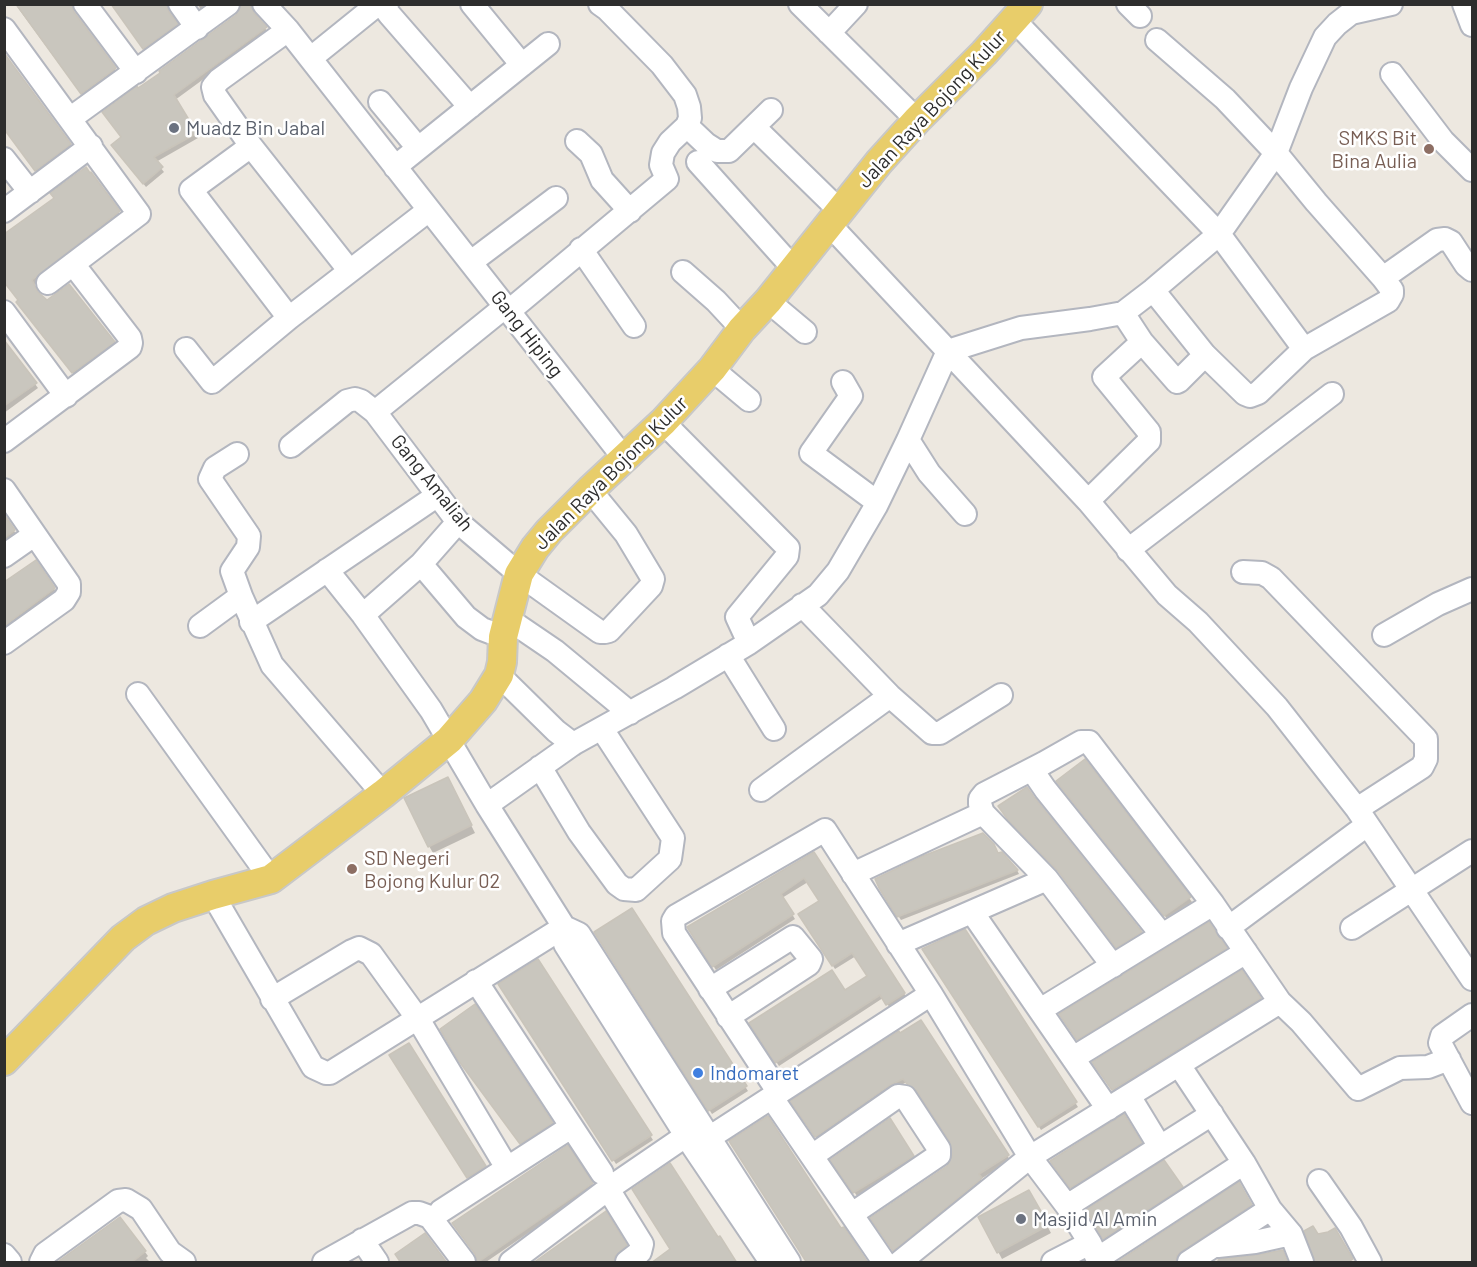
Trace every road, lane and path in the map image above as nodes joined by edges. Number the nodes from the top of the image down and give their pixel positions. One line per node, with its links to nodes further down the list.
1 (85, 4): 23 (street)
2 (180, 4): 15 (street)
3 (228, 4): 15 (street)
4 (264, 4): 17 (street, Gang Hiping)
5 (378, 4): 21 (street)
6 (387, 4): 26 (street)
7 (472, 4): 22 (street)
8 (600, 4): 31 (street)
9 (800, 4): 18 (street)
10 (856, 4): 18 (street)
11 (1391, 4): 38 (street)
12 (1464, 4): 14 (street)
13 (1021, 12): 29 (main road, Jalan Raya Bojong Kulur); 49 (street)
14 (1473, 25)
15 (197, 28): 23 (street)
16 (4, 29): 28 (street)
17 (288, 30): 21 (street, Gang Hiping); 36 (street)
18 (829, 33): 29 (street)
19 (1157, 40): 38 (street)
20 (548, 44): 22 (street)
21 (310, 58): 33 (street, Gang Hiping)
22 (522, 65): 26 (street)
23 (135, 72): 28 (street)
24 (1392, 74): 42 (street)
25 (380, 102): 30 (street)
26 (470, 107): 37 (street)
27 (771, 110): 32 (street)
28 (71, 118): 35 (street)
29 (917, 120): 48 (main road, Jalan Raya Bojong Kulur)
30 (396, 121): 33 (street); 37 (street)
31 (687, 126): 32 (street); 47 (street)
32 (754, 126): 48 (street)
33 (374, 139): 41 (street, Gang Hiping)
34 (577, 141): 47 (street)
35 (91, 146): 43 (street); 52 (street)
36 (251, 146): 54 (street); 64 (street)
37 (418, 148): 41 (street)
38 (1276, 153): 49 (street); 57 (street)
39 (4, 159): 43 (street)
40 (698, 162): 53 (street)
41 (395, 167): 45 (street, Gang Hiping)
42 (1473, 170)
43 (30, 192): 46 (street)
44 (556, 198): 51 (street)
45 (429, 210): 51 (street, Gang Hiping); 54 (street)
46 (4, 211)
47 (630, 211): 50 (street)
48 (834, 218): 53 (main road, Jalan Raya Bojong Kulur); 71 (street)
49 (1219, 234): 59 (street); 70 (street)
50 (581, 249): 61 (street); 65 (street)
51 (471, 262): 61 (street, Gang Hiping)
52 (73, 264): 58 (street); 76 (street)
53 (794, 269): 60 (main road, Jalan Raya Bojong Kulur)
54 (349, 270): 64 (street)
55 (1473, 270): 57 (street)
56 (683, 272): 66 (street)
57 (1383, 278): 70 (street)
58 (48, 283)
59 (1153, 290): 62 (street); 72 (street)
60 (768, 302): 66 (main road, Jalan Raya Bojong Kulur); 67 (street)
61 (507, 309): 78 (street); 84 (street, Gang Hiping)
62 (1123, 313): 68 (street); 71 (street)
63 (5, 314): 76 (street)
64 (289, 318): 69 (street)
65 (634, 326)
66 (742, 329): 73 (main road, Jalan Raya Bojong Kulur)
67 (805, 333)
68 (1142, 342): 72 (street); 88 (street)
69 (186, 350)
70 (1304, 350): 72 (street)
71 (948, 351): 80 (street); 88 (street)
72 (1205, 355)
73 (712, 369): 77 (street); 79 (main road, Jalan Raya Bojong Kulur)
74 (843, 382): 89 (street)
75 (1332, 394): 93 (street)
76 (66, 396): 81 (street)
77 (749, 400)
78 (375, 412): 82 (street); 87 (street, Gang Amaliah)
79 (663, 422): 84 (main road, Jalan Raya Bojong Kulur); 108 (street)
80 (908, 440): 89 (street); 90 (street)
81 (4, 441)
82 (291, 446)
83 (237, 454): 100 (street)
84 (624, 458): 86 (main road, Jalan Raya Bojong Kulur)
85 (4, 490): 92 (street)
86 (590, 490): 98 (main road, Jalan Raya Bojong Kulur); 98 (street, Gang Amaliah)
87 (438, 495): 91 (street, Gang Amaliah); 96 (street)
88 (1088, 501): 93 (street)
89 (878, 502): 101 (street)
90 (964, 514)
91 (458, 522): 95 (street); 98 (street, Gang Amaliah)
92 (34, 535): 94 (street); 107 (street)
93 (1128, 550): 125 (street)
94 (4, 556)
95 (422, 564): 102 (street); 105 (street)
96 (327, 570): 102 (street); 103 (street)
97 (1243, 572): 125 (street)
98 (519, 574): 105 (main road, Jalan Raya Bojong Kulur)
99 (1473, 589): 106 (street)
100 (241, 596): 103 (street); 104 (street)
101 (802, 605): 108 (street); 113 (street)
102 (363, 615): 117 (street)
103 (251, 622): 122 (street)
104 (200, 626)
105 (506, 628): 110 (main road, Jalan Raya Bojong Kulur); 114 (street)
106 (1384, 635)
107 (4, 643)
108 (749, 643): 109 (street)
109 (728, 655): 114 (street); 116 (street)
110 (499, 675): 117 (main road, Jalan Raya Bojong Kulur); 118 (street)
111 (138, 694): 128 (street)
112 (1001, 695): 113 (street)
113 (890, 696): 121 (street)
114 (630, 713): 115 (street)
115 (602, 729): 118 (street); 119 (street)
116 (774, 729)
117 (449, 740): 122 (main road, Jalan Raya Bojong Kulur); 123 (street)
118 (573, 744): 119 (street)
119 (540, 768): 123 (street)
120 (1032, 770): 124 (street); 132 (street); 137 (street)
121 (761, 790)
122 (383, 794): 128 (main road, Jalan Raya Bojong Kulur)
123 (487, 805): 134 (street)
124 (983, 813): 127 (street); 129 (street)
125 (1362, 817): 130 (street); 135 (street)
126 (1473, 851): 130 (street)
127 (853, 874): 138 (street); 143 (street)
128 (271, 879): 131 (main road, Jalan Raya Bojong Kulur)
129 (1047, 879): 133 (street); 140 (street)
130 (1412, 891): 136 (street); 141 (street)
131 (213, 895): 145 (street); 153 (main road, Jalan Raya Bojong Kulur)
132 (1213, 904): 135 (street); 137 (street)
133 (972, 912): 138 (street); 147 (street)
134 (564, 927): 142 (street); 161 (street)
135 (1228, 928): 139 (street)
136 (1352, 928)
137 (1162, 935): 140 (street)
138 (898, 944): 144 (street)
139 (1246, 952): 146 (street); 151 (street)
140 (1113, 966): 147 (street)
141 (1473, 979)
142 (476, 981): 150 (street); 160 (street)
143 (710, 989): 149 (street); 149 (street)
144 (931, 994): 155 (street); 164 (street)
145 (272, 999): 150 (street); 150 (street)
146 (1280, 1002): 152 (street); 154 (street)
147 (1040, 1010): 151 (street)
148 (1473, 1015): 152 (street)
149 (728, 1017): 155 (street)
150 (418, 1019): 166 (street)
151 (1073, 1058): 158 (street)
152 (1449, 1059): 157 (street)
153 (4, 1061)
154 (1179, 1065): 156 (street); 159 (street)
155 (776, 1095): 161 (street); 163 (street)
156 (1129, 1096): 158 (street); 162 (street)
157 (1473, 1102)
158 (1108, 1109): 164 (street)
159 (1212, 1114): 162 (street); 165 (street)
160 (571, 1127): 166 (street); 167 (street)
161 (697, 1140): 167 (street); 178 (street)
162 (1160, 1147): 169 (street)
163 (812, 1156): 172 (street); 172 (street)
164 (1030, 1157): 169 (street); 189 (street)
165 (1244, 1163): 170 (street); 177 (street)
166 (507, 1168): 171 (street)
167 (605, 1181): 186 (street); 187 (street)
168 (1319, 1181): 192 (street)
169 (1067, 1206): 177 (street)
170 (1270, 1209): 173 (street); 175 (street)
171 (441, 1211)
172 (852, 1215): 188 (street)
173 (1291, 1234): 175 (street); 191 (street)
174 (362, 1240): 183 (street); 184 (street); 185 (street)
175 (1215, 1246): 180 (street)
176 (4, 1255): 181 (street)
177 (1095, 1255): 190 (street)
178 (772, 1258)
179 (170, 1259): 182 (street)
180 (1190, 1262)
181 (10, 1263)
182 (41, 1263)
183 (324, 1263)
184 (377, 1263)
185 (464, 1263)
186 (511, 1263)
187 (627, 1263)
188 (884, 1263)
189 (900, 1263)
190 (1053, 1263)
191 (1302, 1263)
192 (1370, 1263)

